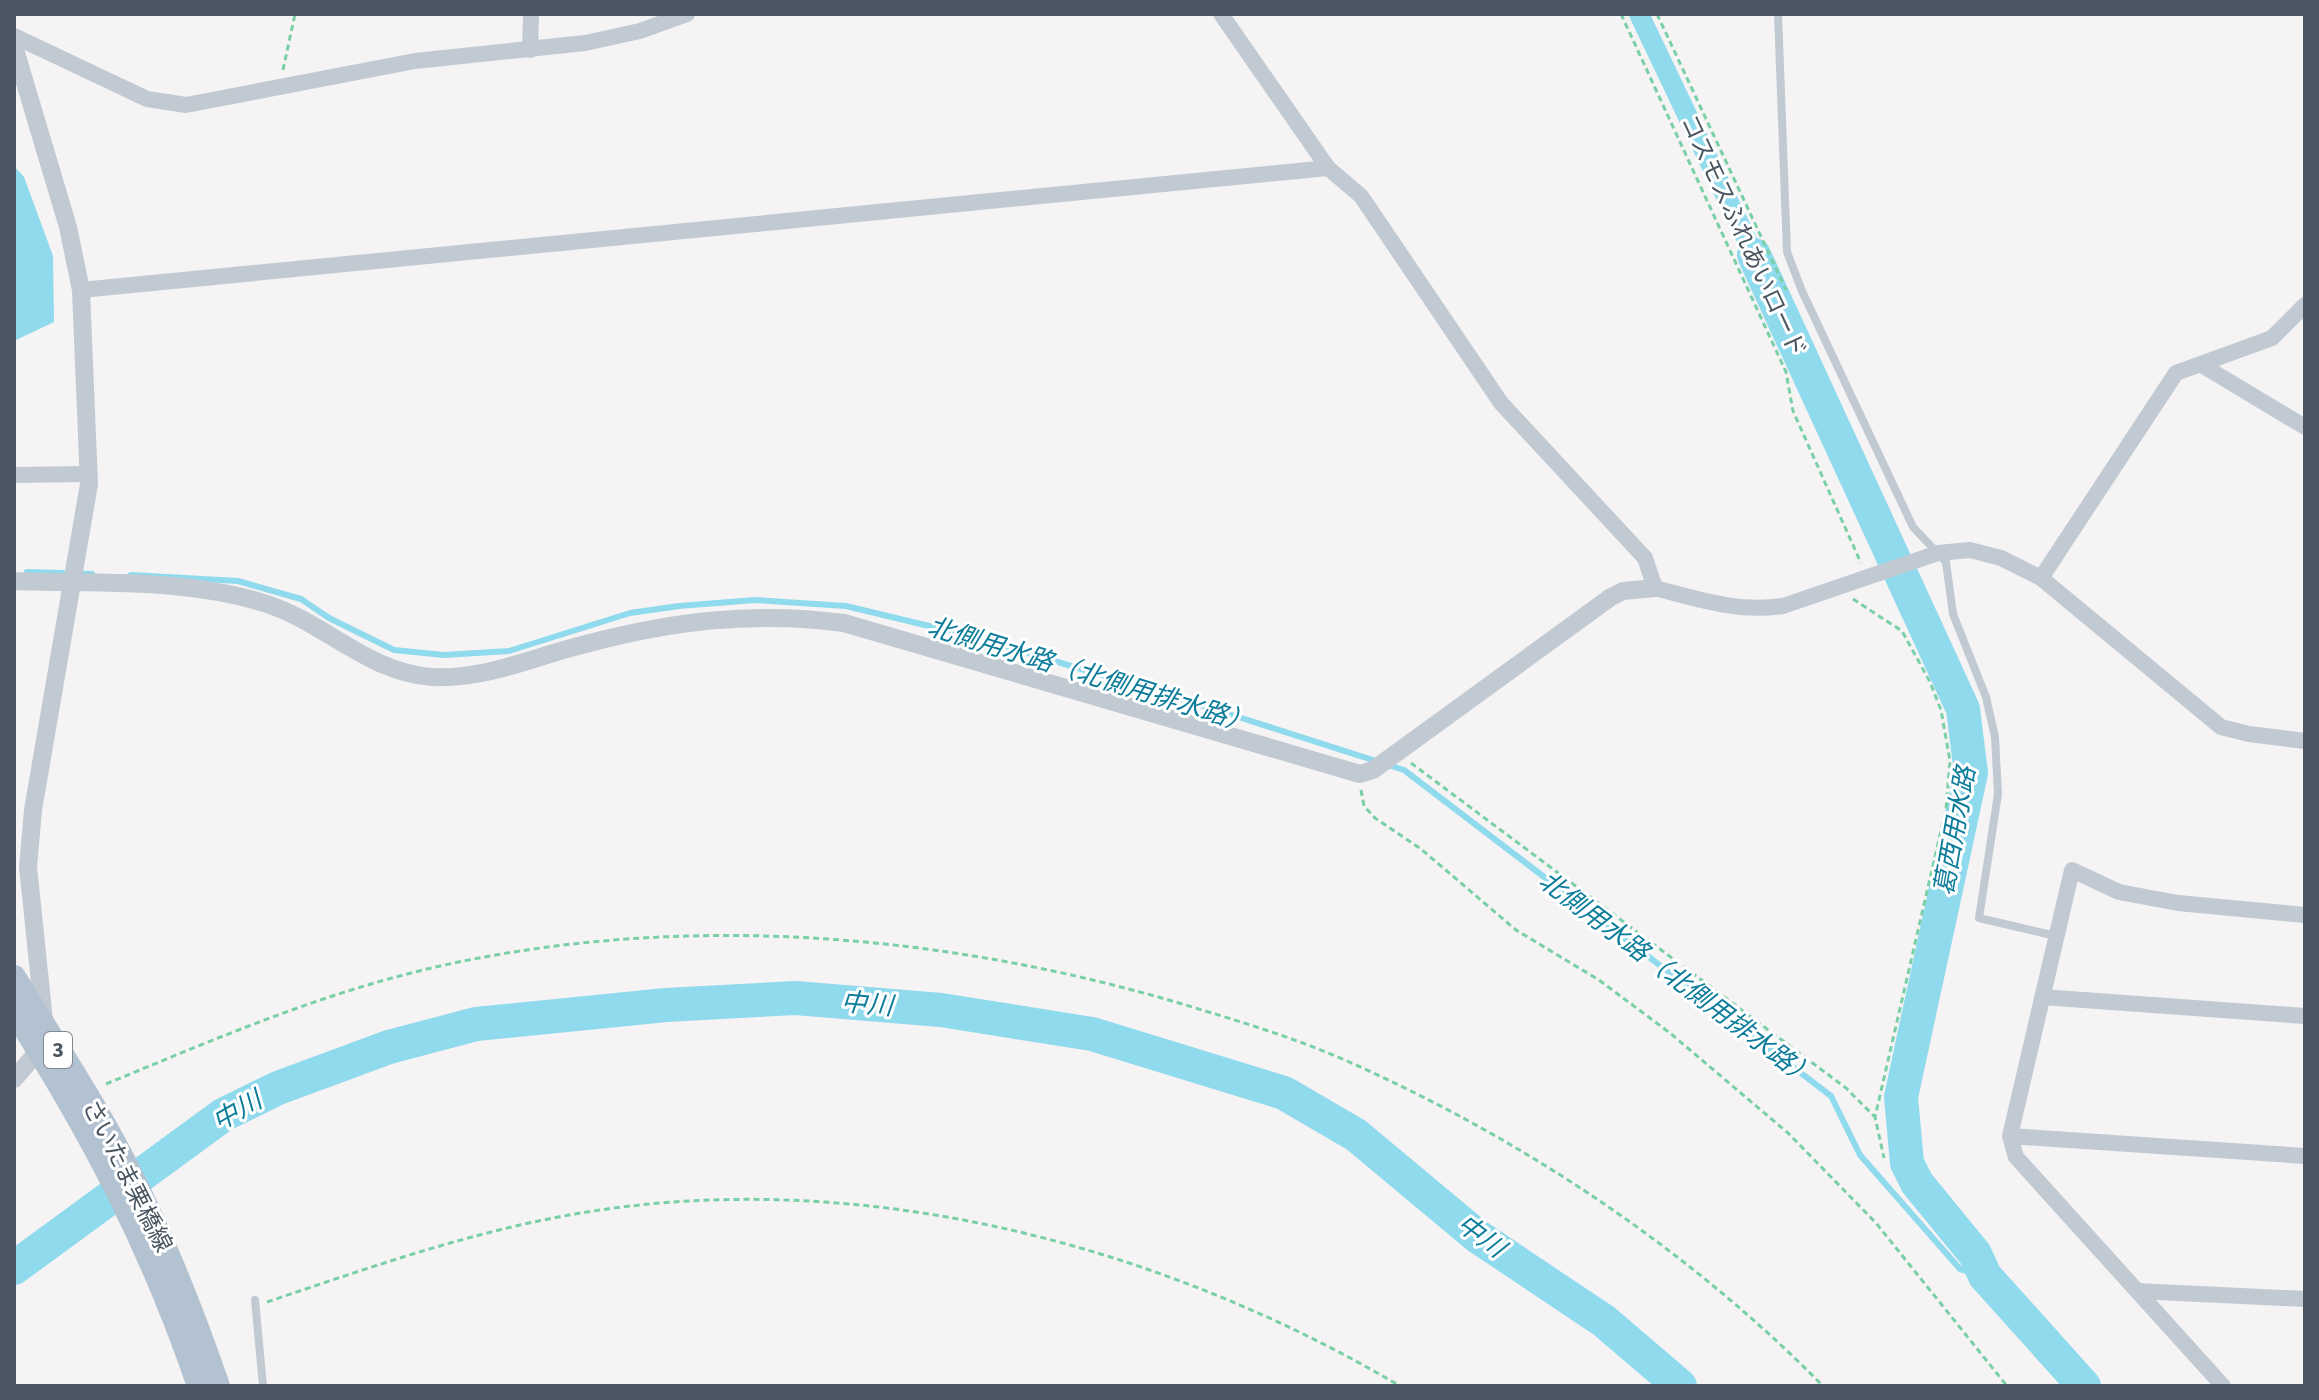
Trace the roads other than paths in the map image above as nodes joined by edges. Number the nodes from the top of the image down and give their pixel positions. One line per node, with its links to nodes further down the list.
1 (531, 14): 7 (street)
2 (687, 14): 7 (street)
3 (1221, 14): 8 (street)
4 (1778, 14): 15 (lane)
5 (14, 36): 7 (street)
6 (14, 46): 9 (street)
7 (530, 50)
8 (1328, 168): 9 (street); 19 (street)
9 (81, 290): 13 (street)
10 (2305, 305): 11 (street)
11 (2200, 364): 12 (street); 16 (street)
12 (2305, 427)
13 (88, 474): 14 (street); 18 (street)
14 (14, 475)
15 (1938, 553): 16 (street); 19 (street); 22 (lane)
16 (2041, 578): 20 (street)
17 (14, 581): 18 (street)
18 (70, 582): 19 (street); 27 (street)
19 (1655, 588)
20 (2305, 741)
21 (2305, 915): 22 (street)
22 (2057, 936): 24 (street)
23 (14, 977): 27 (main road, さいたま栗橋線 / 3)
24 (2042, 997): 26 (street); 30 (street)
25 (14, 1011): 27 (main road, さいたま栗橋線 / 3)
26 (2305, 1016)
27 (42, 1040): 28 (street); 29 (main road, さいたま栗橋線 / 3); 29 (main road, さいたま栗橋線 / 3)
28 (14, 1079)
29 (95, 1127): 32 (main road, さいたま栗橋線 / 3)
30 (2010, 1136): 31 (street); 33 (street)
31 (2305, 1156)
32 (151, 1240): 36 (main road, さいたま栗橋線 / 3); 37 (main road, さいたま栗橋線 / 3)
33 (2137, 1291): 34 (street); 39 (street)
34 (2305, 1299)
35 (256, 1303): 38 (lane)
36 (199, 1386)
37 (218, 1386)
38 (263, 1386)
39 (2223, 1386)

